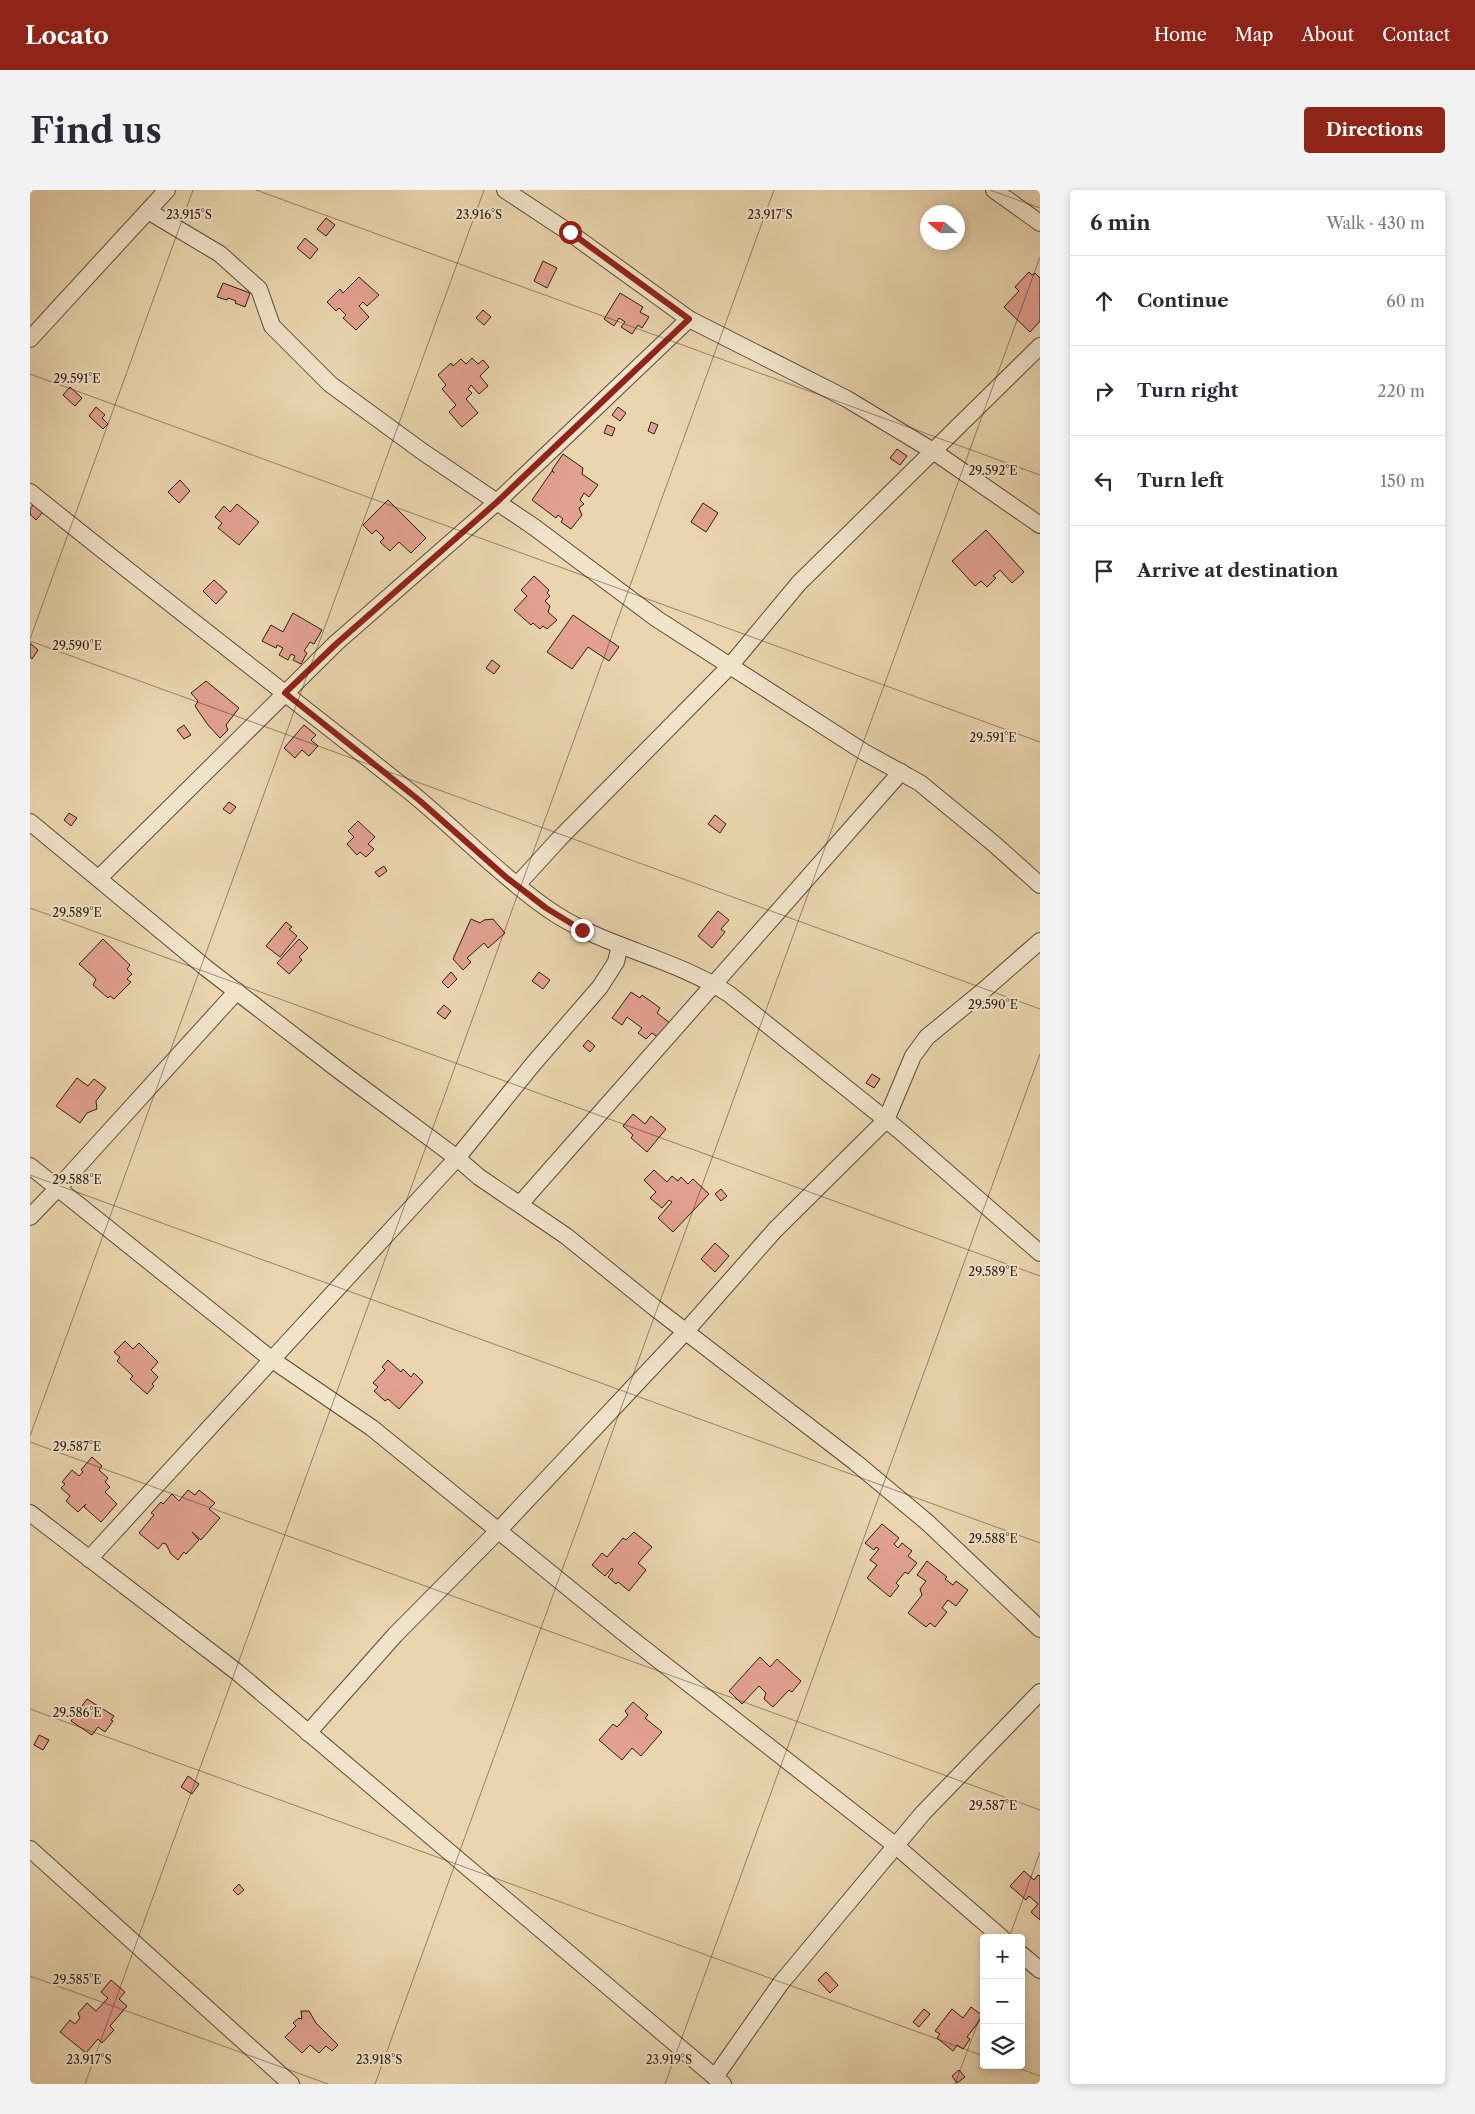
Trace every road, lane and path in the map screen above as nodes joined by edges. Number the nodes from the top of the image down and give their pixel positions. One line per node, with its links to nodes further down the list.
1 (167, 190): 4 (street)
2 (505, 190): 6 (street)
3 (994, 190): 5 (street)
4 (148, 211): 7 (street); 11 (street)
5 (1040, 222)
6 (689, 319): 9 (street); 11 (street)
7 (30, 340)
8 (1040, 346): 9 (street)
9 (933, 451): 12 (street); 13 (street)
10 (30, 492): 14 (street)
11 (497, 502): 13 (street); 14 (street)
12 (1040, 525)
13 (730, 666): 15 (street); 18 (street)
14 (285, 693): 17 (street); 18 (street)
15 (901, 772): 19 (street); 22 (street)
16 (30, 822): 17 (street)
17 (99, 878): 23 (street)
18 (517, 885): 21 (street)
19 (1040, 885)
20 (1040, 941): 24 (street)
21 (620, 945): 22 (street); 25 (street)
22 (713, 984): 24 (street); 28 (street)
23 (237, 992): 25 (street); 27 (street)
24 (886, 1120): 30 (street); 31 (street)
25 (457, 1158): 28 (street); 32 (street)
26 (30, 1166): 27 (street)
27 (58, 1188): 29 (street); 32 (street)
28 (520, 1204): 31 (street)
29 (30, 1217)
30 (1040, 1254)
31 (686, 1332): 34 (street); 36 (street)
32 (271, 1359): 34 (street); 35 (street)
33 (30, 1513): 35 (street)
34 (497, 1532): 38 (street); 39 (street)
35 (89, 1559): 38 (street)
36 (1040, 1629)
37 (1040, 1692): 39 (street)
38 (308, 1733): 44 (street)
39 (896, 1846): 41 (street); 44 (street)
40 (30, 1849): 45 (street)
41 (997, 1934)
42 (1025, 1957): 43 (street)
43 (1040, 1970)
44 (719, 2080)
45 (291, 2084)

